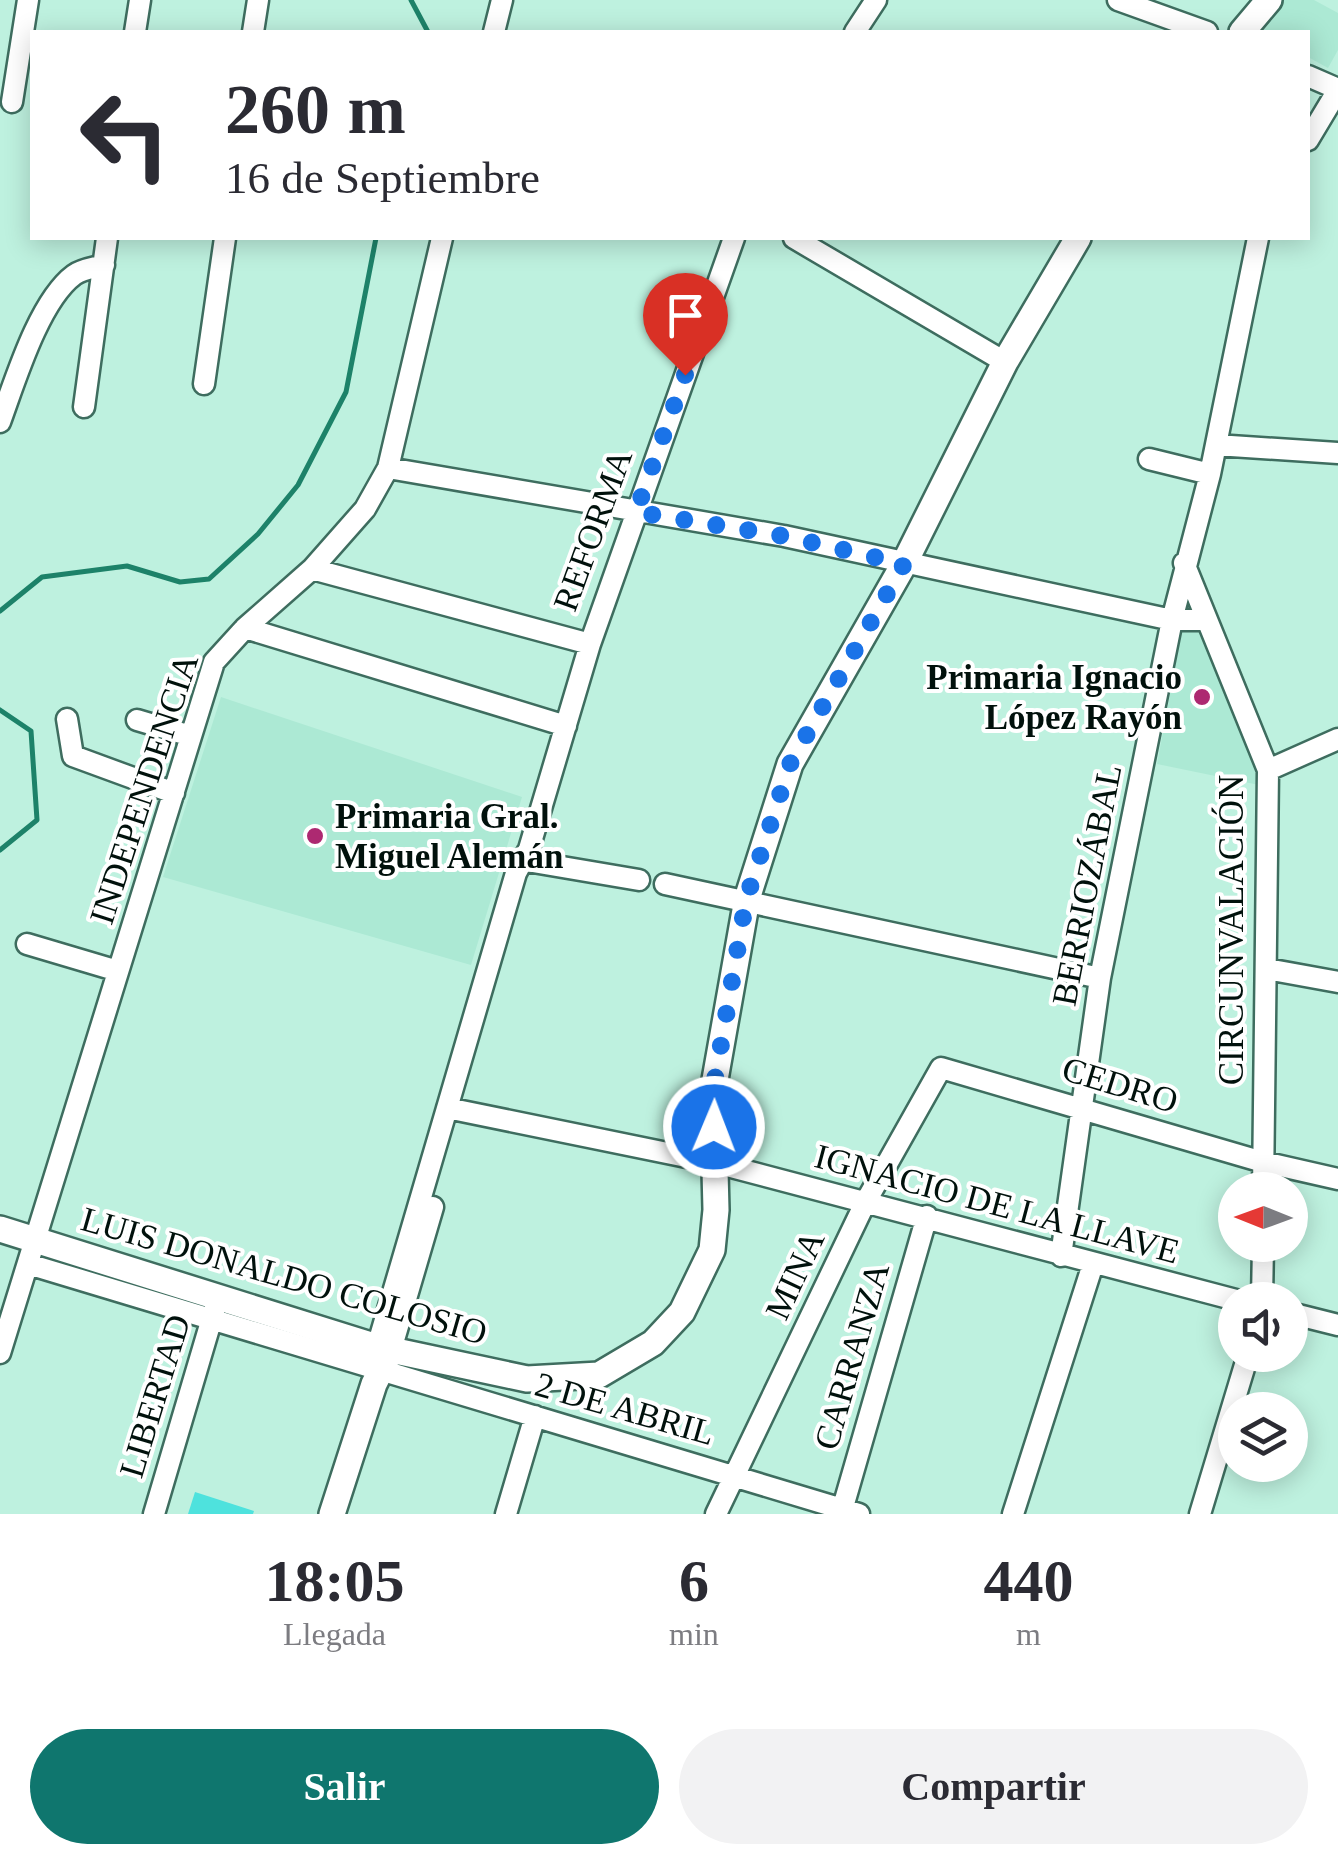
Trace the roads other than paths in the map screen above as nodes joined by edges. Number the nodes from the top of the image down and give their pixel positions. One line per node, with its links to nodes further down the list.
1 (28, 0): 16 (street)
2 (140, 0): 8 (street)
3 (258, 0): 9 (street)
4 (502, 0): 10 (street)
5 (876, 0): 11 (street)
6 (1118, 0): 12 (street)
7 (1269, 0): 13 (main road)
8 (136, 30)
9 (254, 30)
10 (494, 30)
11 (857, 30)
12 (1201, 30)
13 (1244, 30)
14 (1310, 77): 15 (street)
15 (1338, 89): 17 (street)
16 (15, 103)
17 (1310, 137)
18 (108, 240): 25 (street)
19 (225, 240): 27 (street)
20 (442, 240): 33 (street, INDEPENDENCIA)
21 (733, 240): 35 (street, REFORMA)
22 (797, 240): 26 (street)
23 (1077, 240): 26 (main road, LUIS DONALDO COLOSIO)
24 (1258, 240): 30 (street, BERRIOZÁBAL)
25 (104, 265): 28 (street); 29 (street)
26 (1004, 362): 37 (main road, LUIS DONALDO COLOSIO)
27 (204, 384)
28 (84, 407)
29 (0, 422)
30 (1216, 445): 31 (street); 34 (street, BERRIOZÁBAL)
31 (1338, 453)
32 (1149, 459): 34 (street)
33 (388, 468): 35 (street); 38 (street, INDEPENDENCIA)
34 (1210, 474): 36 (street, BERRIOZÁBAL)
35 (636, 512): 37 (street); 42 (street, REFORMA)
36 (1184, 562): 39 (street, BERRIOZÁBAL); 40 (street, CIRCUNVALACIÓN)
37 (904, 564): 39 (street); 53 (main road, LUIS DONALDO COLOSIO)
38 (312, 568): 41 (street, INDEPENDENCIA); 42 (street)
39 (1172, 620): 40 (street); 57 (street, BERRIOZÁBAL)
40 (1206, 620): 48 (street, CIRCUNVALACIÓN)
41 (245, 628): 45 (street); 46 (street, INDEPENDENCIA)
42 (590, 644): 45 (street, REFORMA)
43 (67, 719): 49 (street)
44 (137, 720): 46 (street)
45 (566, 726): 50 (street, REFORMA)
46 (191, 736): 49 (street, INDEPENDENCIA)
47 (1338, 738): 48 (street)
48 (1268, 770): 55 (street, CIRCUNVALACIÓN)
49 (174, 793): 56 (street, INDEPENDENCIA)
50 (527, 857): 51 (street); 61 (street, REFORMA)
51 (639, 880)
52 (665, 884): 53 (street)
53 (746, 900): 57 (street); 63 (main road, LUIS DONALDO COLOSIO)
54 (27, 944): 56 (street)
55 (1267, 969): 58 (street); 62 (street, CIRCUNVALACIÓN)
56 (118, 971): 69 (street, INDEPENDENCIA)
57 (1100, 978): 60 (street, BERRIOZÁBAL)
58 (1338, 982)
59 (942, 1068): 60 (street, CEDRO); 66 (street, MINA)
60 (1083, 1107): 62 (street, CEDRO); 70 (street, BERRIOZÁBAL)
61 (454, 1109): 63 (street, IGNACIO DE LA LLAVE); 77 (street, REFORMA)
62 (1263, 1162): 64 (street, CIRCUNVALACIÓN); 65 (street, CEDRO)
63 (716, 1163): 66 (street, IGNACIO DE LA LLAVE); 77 (main road, LUIS DONALDO COLOSIO)
64 (1263, 1172)
65 (1338, 1179)
66 (865, 1203): 67 (street, IGNACIO DE LA LLAVE); 80 (street, MINA)
67 (927, 1216): 70 (street, IGNACIO DE LA LLAVE); 81 (street, CARRANZA)
68 (0, 1229): 69 (main road, LUIS DONALDO COLOSIO)
69 (32, 1252): 73 (main road, LUIS DONALDO COLOSIO); 76 (street, INDEPENDENCIA)
70 (1061, 1256): 71 (street, IGNACIO DE LA LLAVE)
71 (1092, 1264): 72 (street, IGNACIO DE LA LLAVE); 86 (street)
72 (1218, 1296)
73 (215, 1309): 77 (main road, LUIS DONALDO COLOSIO); 82 (street, LIBERTAD)
74 (1308, 1318): 75 (street)
75 (1338, 1325)
76 (0, 1353)
77 (380, 1364): 79 (street, 2 DE ABRIL); 83 (main road, REFORMA)
78 (1243, 1372): 87 (street)
79 (535, 1416): 80 (street, 2 DE ABRIL); 84 (street)
80 (736, 1476): 81 (street, 2 DE ABRIL); 85 (street, MINA)
81 (847, 1512)
82 (154, 1514)
83 (332, 1514)
84 (506, 1514)
85 (716, 1514)
86 (1013, 1514)
87 (1200, 1514)

